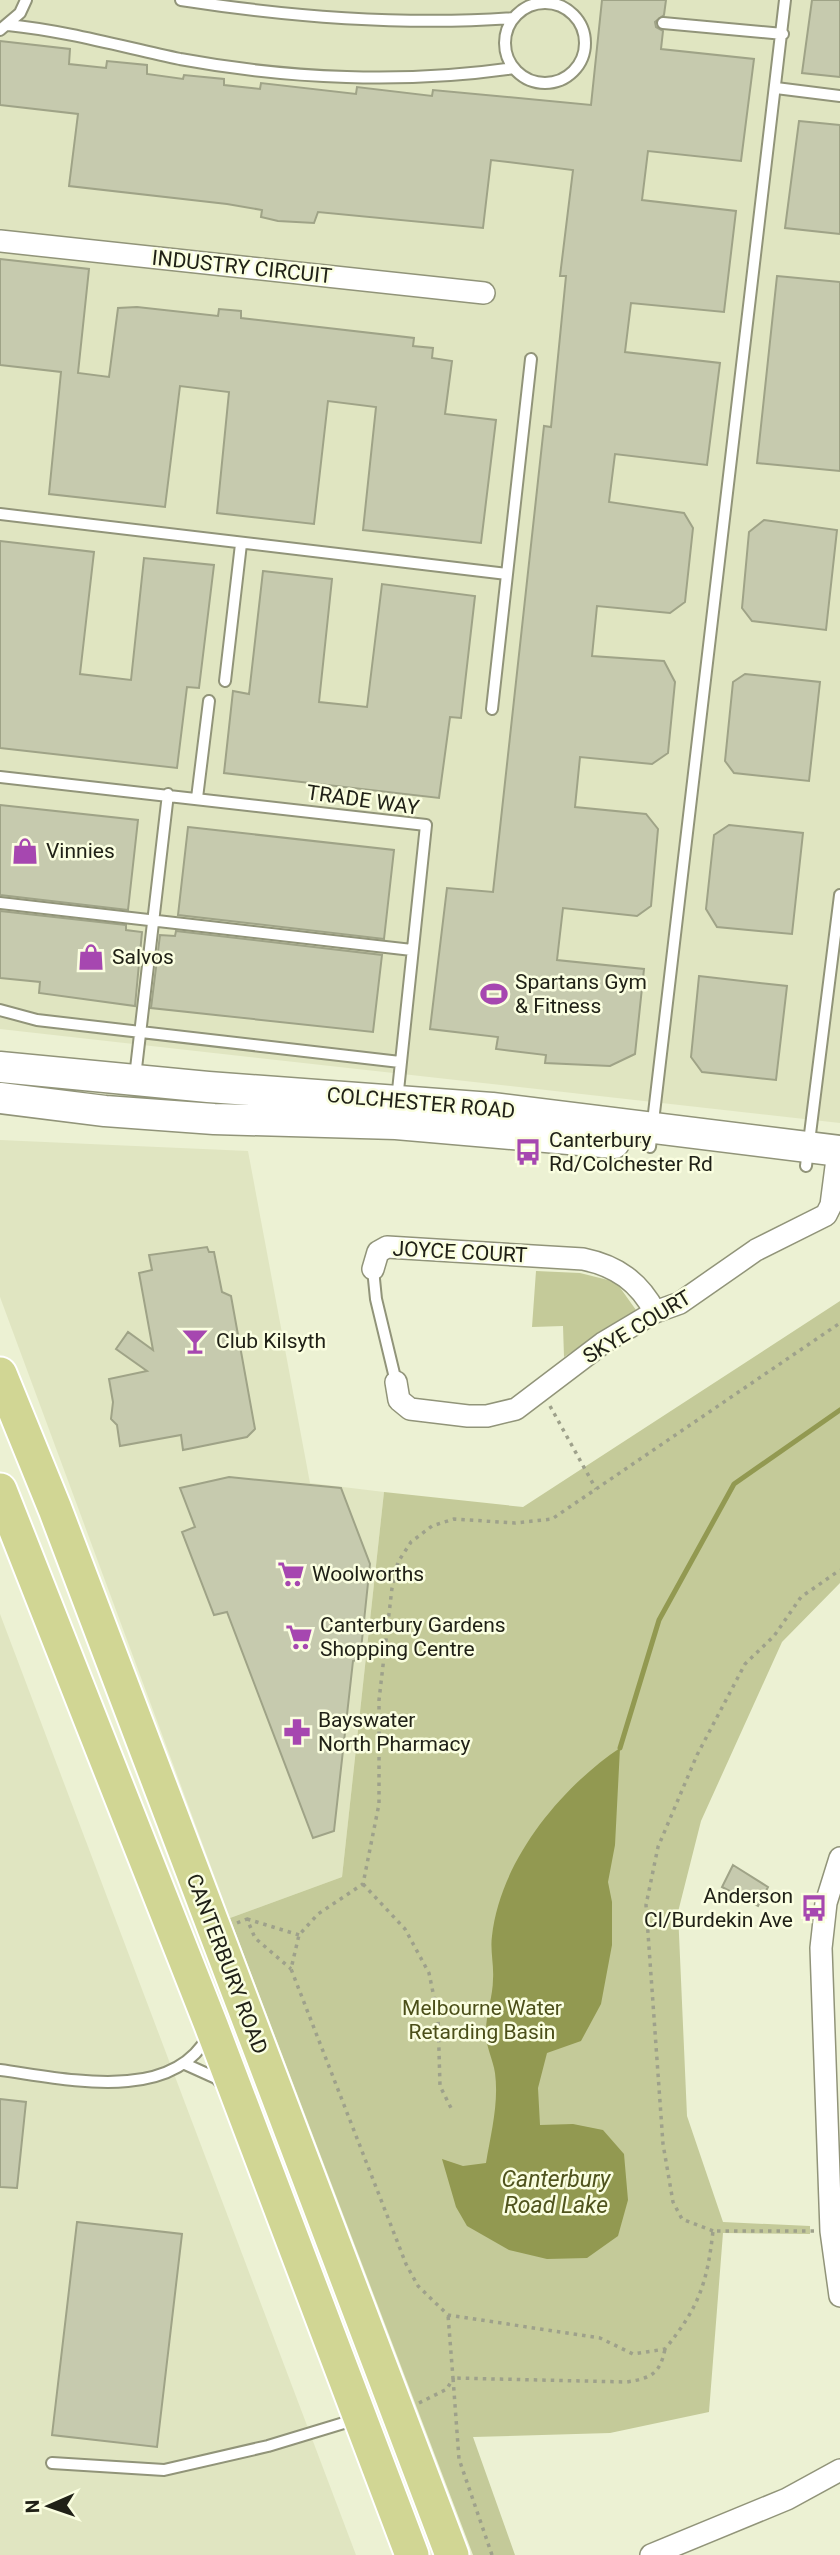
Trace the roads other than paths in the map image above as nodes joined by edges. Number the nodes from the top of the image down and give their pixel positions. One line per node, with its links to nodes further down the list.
1 (26, 0): 6 (lane)
2 (181, 0): 4 (lane)
3 (785, 0): 7 (lane)
4 (514, 18): 8 (lane); 8 (lane)
5 (663, 23): 7 (lane)
6 (4, 27): 8 (lane)
7 (783, 34): 9 (lane)
8 (514, 68)
9 (776, 88): 10 (lane); 34 (lane)
10 (840, 96)
11 (0, 241): 12 (street, INDUSTRY CIRCUIT)
12 (484, 293)
13 (531, 359): 16 (lane)
14 (0, 514): 15 (lane)
15 (241, 544): 16 (lane); 17 (lane)
16 (507, 574): 19 (lane)
17 (225, 681)
18 (209, 701): 22 (lane)
19 (492, 709)
20 (0, 777): 21 (lane, TRADE WAY)
21 (168, 794): 22 (lane, TRADE WAY); 25 (lane)
22 (197, 798): 26 (lane, TRADE WAY)
23 (840, 895): 35 (lane)
24 (0, 903): 25 (lane)
25 (153, 920): 26 (lane); 28 (lane)
26 (412, 950): 29 (lane, TRADE WAY)
27 (0, 1010): 28 (lane)
28 (140, 1033): 29 (lane); 31 (lane)
29 (400, 1062): 33 (lane, TRADE WAY)
30 (0, 1067): 31 (main road, COLCHESTER ROAD)
31 (135, 1079): 33 (main road, COLCHESTER ROAD)
32 (0, 1098): 33 (main road, COLCHESTER ROAD)
33 (396, 1112): 34 (main road, COLCHESTER ROAD)
34 (651, 1138): 35 (main road, COLCHESTER ROAD)
35 (807, 1156): 36 (main road, COLCHESTER ROAD)
36 (838, 1160): 38 (street, SKYE COURT)
37 (378, 1259): 38 (street, JOYCE COURT); 40 (lane, JOYCE COURT)
38 (655, 1312): 40 (street, SKYE COURT)
39 (0, 1374): 41 (main road, CANTERBURY ROAD)
40 (396, 1382)
41 (20, 1444): 42 (main road); 44 (main road, CANTERBURY ROAD)
42 (0, 1474)
43 (0, 1490): 45 (main road, CANTERBURY ROAD)
44 (147, 1755): 45 (street); 52 (main road, CANTERBURY ROAD)
45 (111, 1767): 47 (main road, CANTERBURY ROAD)
46 (840, 1858): 51 (street)
47 (211, 2025): 48 (lane); 50 (main road, CANTERBURY ROAD)
48 (185, 2064): 49 (lane); 50 (lane)
49 (0, 2070)
50 (241, 2106): 53 (main road, CANTERBURY ROAD)
51 (840, 2296)
52 (404, 2405): 53 (main road); 57 (main road, CANTERBURY ROAD)
53 (360, 2418): 54 (lane); 56 (main road, CANTERBURY ROAD)
54 (52, 2463)
55 (840, 2470): 58 (street)
56 (412, 2555)
57 (452, 2555)
58 (651, 2555)

